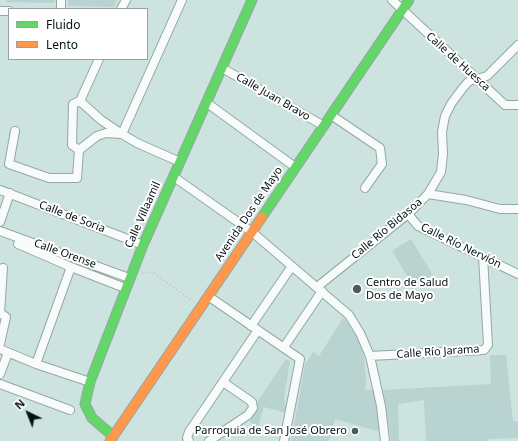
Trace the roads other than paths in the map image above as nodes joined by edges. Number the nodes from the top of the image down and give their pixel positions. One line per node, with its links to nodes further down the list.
1 (182, 0): 16 (street)
2 (252, 0): 8 (street, Calle Villaamil)
3 (392, 0): 5 (street, Calle de Huesca)
4 (409, 0): 5 (street, Avenida Dos de Mayo)
5 (402, 11): 9 (street, Calle de Huesca); 13 (street, Avenida Dos de Mayo)
6 (518, 45): 9 (street, Calle Río Bidasoa)
7 (99, 60): 10 (street)
8 (222, 68): 11 (street, Calle Villaamil); 14 (street, Calle Juan Bravo)
9 (477, 78): 12 (street, Calle de Huesca); 24 (street, Calle Río Bidasoa)
10 (80, 101): 16 (street); 17 (street)
11 (207, 103): 18 (street, Calle Villaamil); 19 (street)
12 (518, 105)
13 (331, 116): 14 (street, Avenida Dos de Mayo); 21 (street)
14 (324, 126): 19 (street, Avenida Dos de Mayo)
15 (15, 131): 17 (street)
16 (122, 134): 17 (street); 18 (street)
17 (79, 150)
18 (180, 162): 20 (street, Calle Villaamil)
19 (295, 167): 29 (street, Avenida Dos de Mayo)
20 (174, 177): 29 (street); 31 (street, Calle Villaamil)
21 (365, 188)
22 (0, 190): 23 (street, Calle de Soria)
23 (10, 193): 27 (street); 31 (street, Calle de Soria)
24 (428, 194): 25 (street); 26 (street, Calle Río Bidasoa)
25 (518, 210)
26 (408, 214): 32 (street, Calle Río Nervión); 39 (street, Calle Río Bidasoa)
27 (0, 222)
28 (0, 231): 37 (street, Calle Orense)
29 (252, 232): 33 (street); 40 (street, Avenida Dos de Mayo)
30 (18, 244): 34 (street)
31 (143, 244): 37 (street, Calle Villaamil)
32 (483, 257): 36 (street, Calle Río Nervión); 45 (street, Calle Río Jarama)
33 (292, 266): 39 (street); 41 (street)
34 (71, 267): 38 (street); 46 (street)
35 (3, 268): 42 (street)
36 (518, 274)
37 (129, 278): 38 (street, Calle Villaamil)
38 (125, 288): 48 (street, Calle Villaamil)
39 (320, 289): 43 (street, Calle Río Bidasoa); 45 (street)
40 (208, 296): 41 (street); 52 (street, Avenida Dos de Mayo)
41 (254, 328): 43 (street); 49 (street)
42 (0, 344)
43 (284, 347): 55 (street)
44 (4, 351): 46 (street); 47 (street)
45 (370, 356): 56 (street)
46 (36, 364): 48 (street)
47 (0, 374)
48 (90, 382): 52 (street, Calle Villaamil)
49 (223, 382): 53 (street); 54 (street)
50 (0, 384): 51 (street)
51 (70, 410)
52 (111, 438)
53 (189, 441)
54 (208, 441)
55 (284, 441)
56 (385, 441)

